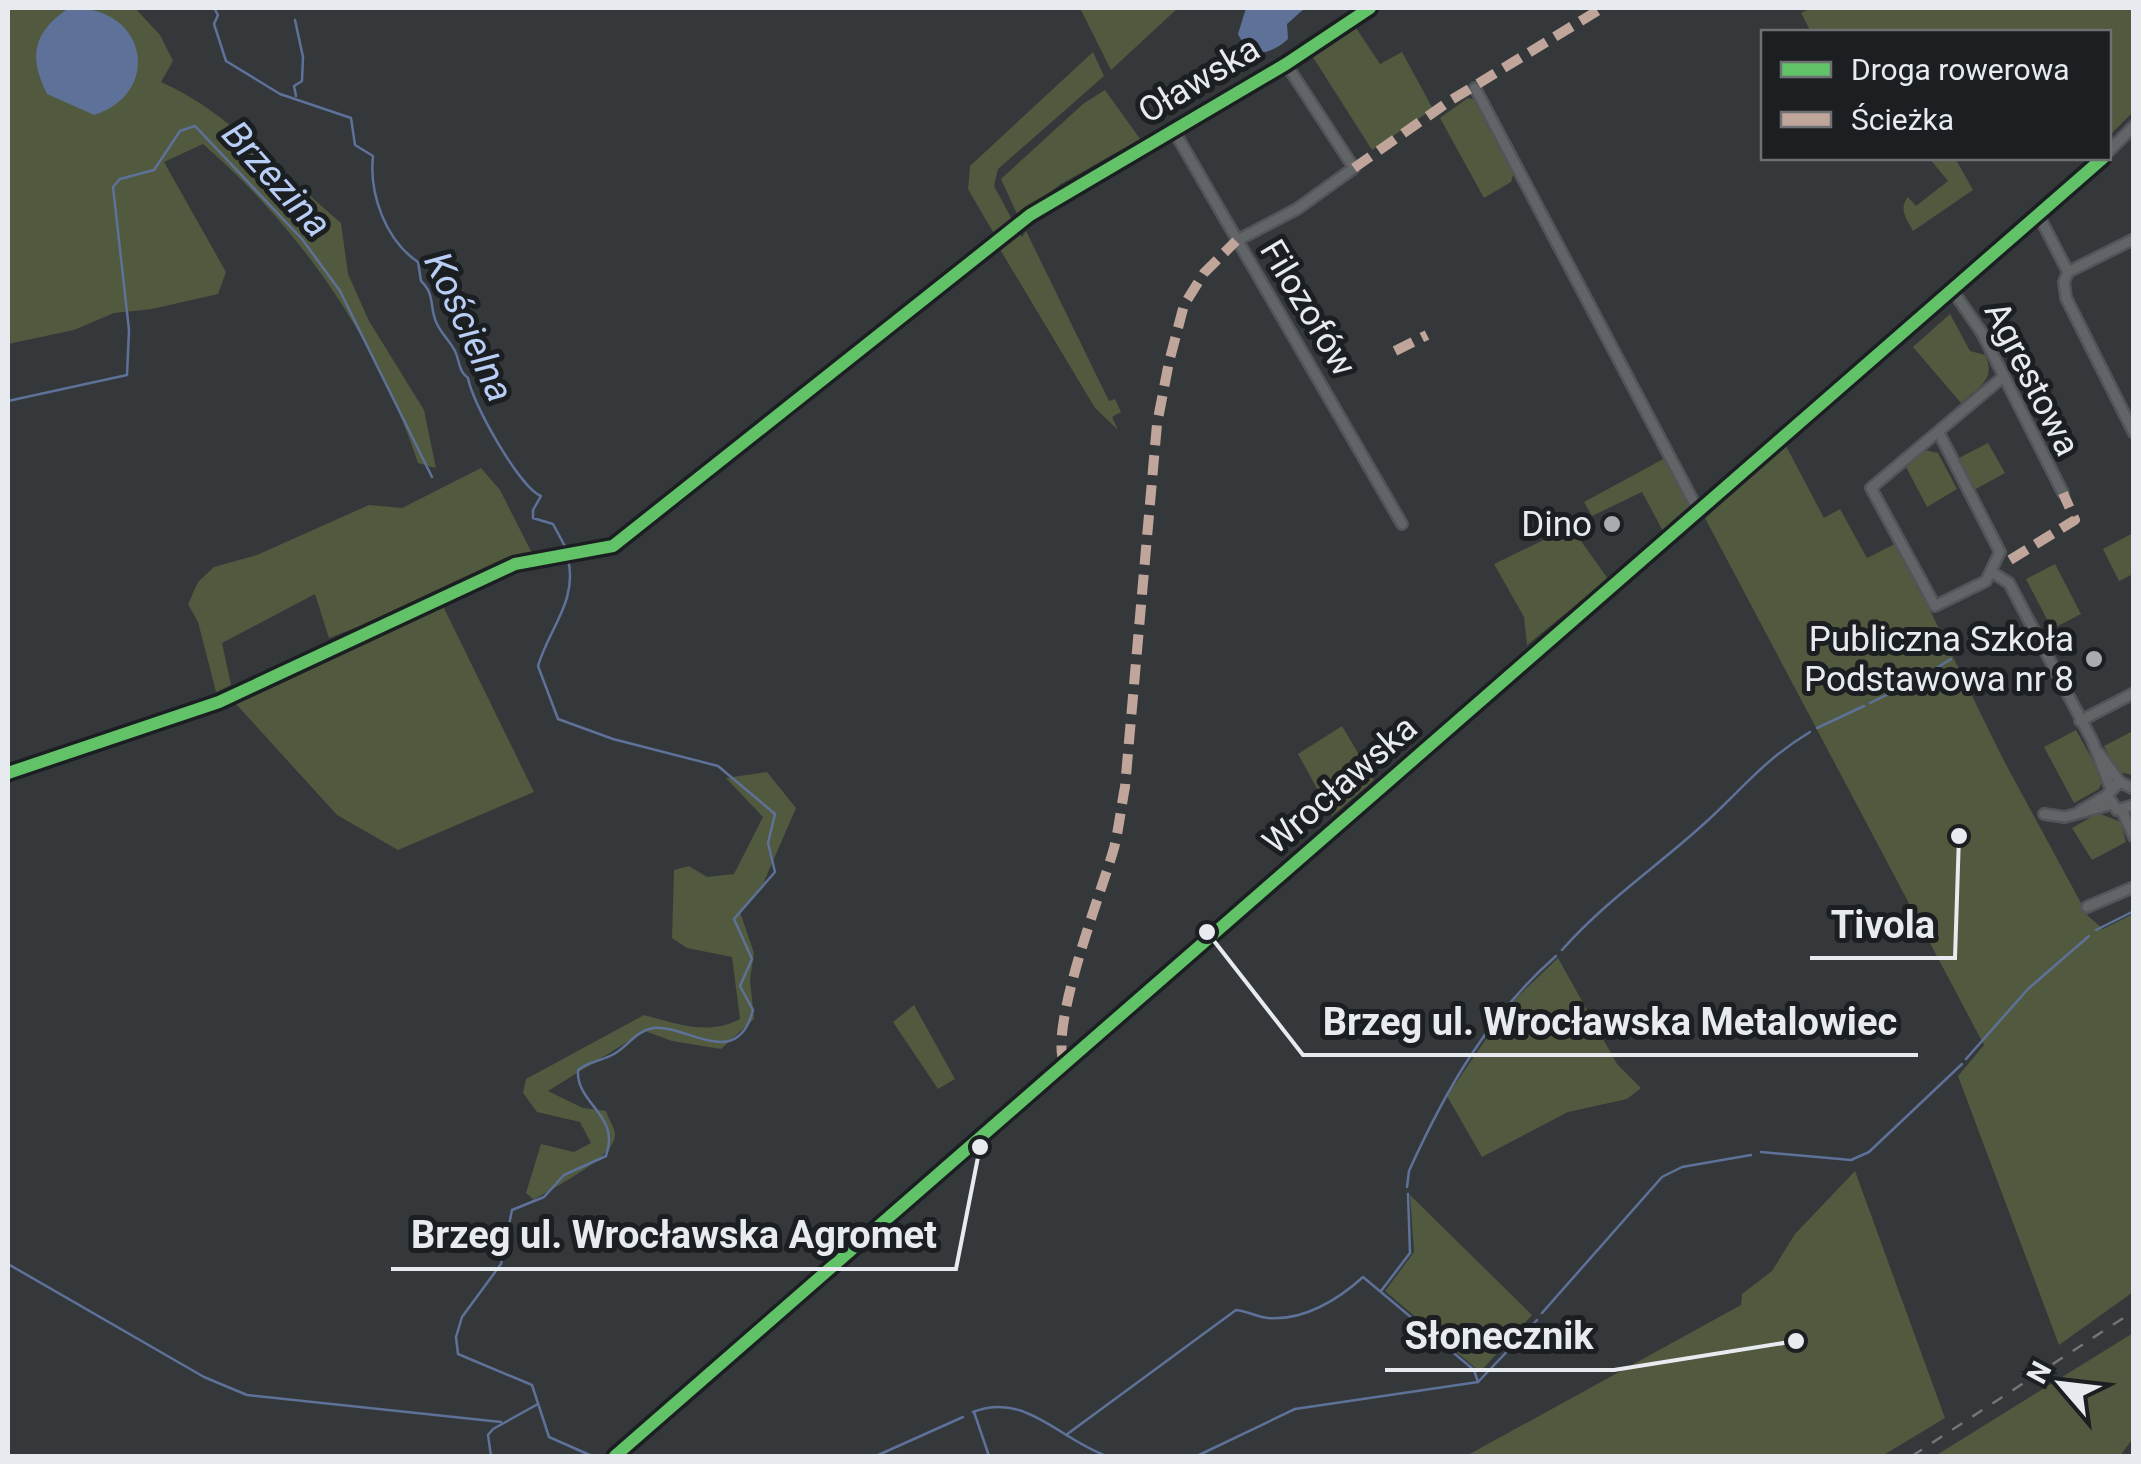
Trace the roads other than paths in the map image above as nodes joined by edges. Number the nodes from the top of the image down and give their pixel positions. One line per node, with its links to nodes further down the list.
1 (1370, 8): 2 (street, Oławska)
2 (1286, 64): 5 (street, Oławska); 8 (street, Oławska)
3 (1475, 88): 18 (street)
4 (2134, 126): 6 (street)
5 (1174, 131): 11 (street); 23 (street, Oławska)
6 (2111, 149)
7 (2101, 160): 9 (street, Wrocławska)
8 (1354, 168): 11 (street, Filozofów)
9 (2038, 216): 12 (street); 13 (street, Wrocławska)
10 (2134, 239): 12 (street)
11 (1236, 241): 19 (street, Filozofów)
12 (2068, 272): 16 (street)
13 (1953, 291): 14 (street, Agrestowa); 18 (street, Wrocławska)
14 (2004, 377): 15 (street); 17 (street, Agrestowa)
15 (1938, 433): 20 (street); 20 (street)
16 (2134, 433)
17 (2063, 492)
18 (1700, 512): 31 (street, Wrocławska)
19 (1402, 524)
20 (1993, 573): 22 (street)
21 (2134, 693): 22 (street)
22 (2080, 721): 25 (street)
23 (8, 773)
24 (2134, 788): 25 (street)
25 (2112, 792): 26 (street); 27 (street)
26 (2130, 810): 28 (street)
27 (2044, 814)
28 (2134, 837)
29 (2134, 887): 30 (street)
30 (2087, 907)
31 (615, 1456)

